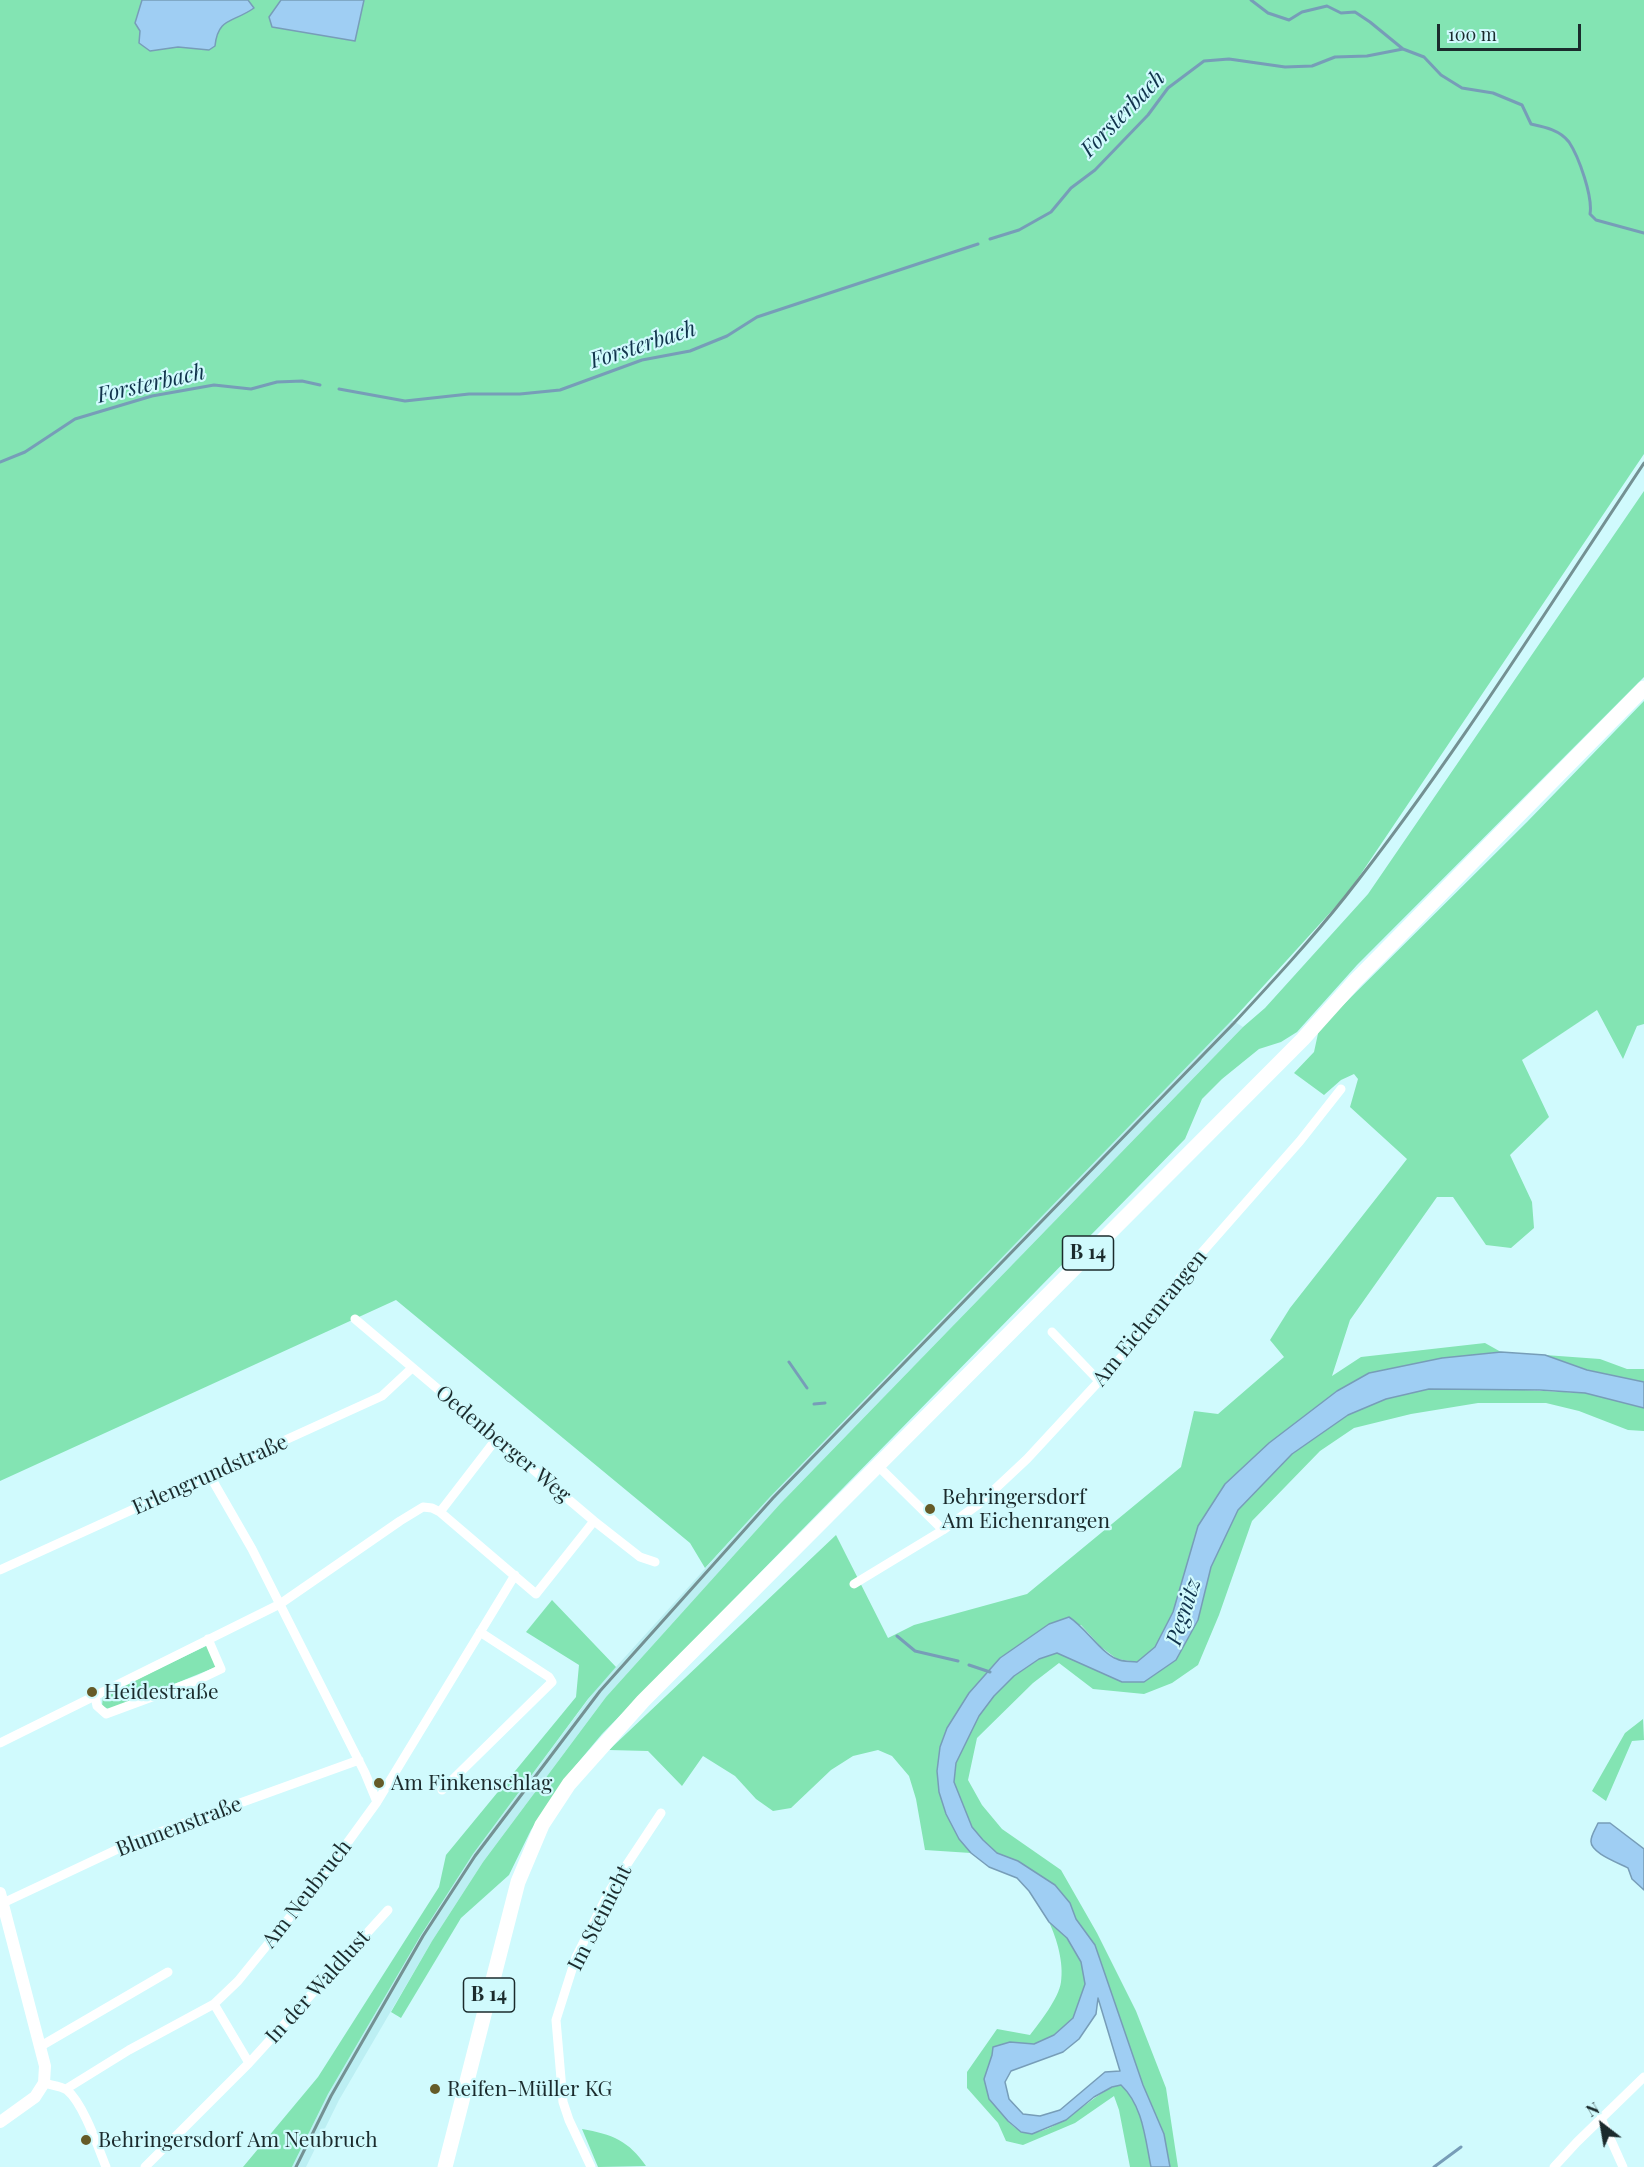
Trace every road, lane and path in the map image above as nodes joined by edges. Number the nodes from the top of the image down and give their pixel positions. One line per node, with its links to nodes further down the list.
1 (1644, 688): 8 (main road, B 14)
2 (1341, 1089): 6 (street, Am Eichenrangen)
3 (355, 1319): 5 (street, Oedenberger Weg)
4 (1052, 1332): 6 (street)
5 (412, 1368): 7 (street, Oedenberger Weg); 9 (street, Erlengrundstraße)
6 (1100, 1382): 12 (street, Am Eichenrangen)
7 (497, 1438): 10 (street); 11 (street, Oedenberger Weg)
8 (877, 1465): 12 (street); 39 (main road, B 14)
9 (210, 1476): 14 (street, Erlengrundstraße); 17 (street)
10 (440, 1512): 15 (street); 17 (street)
11 (594, 1521): 13 (street, Oedenberger Weg); 15 (street)
12 (943, 1530): 16 (street, Am Eichenrangen)
13 (655, 1562)
14 (0, 1570)
15 (515, 1575): 18 (street, Am Neubruch)
16 (854, 1584)
17 (280, 1604): 19 (street); 22 (street)
18 (480, 1632): 23 (street); 24 (street, Am Neubruch)
19 (208, 1639): 20 (street); 20 (street)
20 (95, 1696): 21 (street)
21 (0, 1743)
22 (358, 1760): 24 (street); 26 (street, Blumenstraße)
23 (442, 1790)
24 (377, 1802): 29 (street, Am Neubruch)
25 (661, 1813): 40 (street, Im Steinicht)
26 (1, 1898): 30 (street)
27 (388, 1910): 31 (street, In der Waldlust)
28 (168, 1972): 30 (street)
29 (214, 2004): 31 (street, In der Waldlust); 34 (street, Am Neubruch)
30 (41, 2046): 33 (street)
31 (249, 2063): 38 (street, In der Waldlust)
32 (1644, 2077): 35 (street)
33 (44, 2083): 34 (street); 36 (street)
34 (66, 2089): 37 (street)
35 (1601, 2118): 41 (street); 42 (street)
36 (0, 2122)
37 (106, 2167)
38 (145, 2167)
39 (445, 2167)
40 (591, 2167)
41 (1554, 2167)
42 (1623, 2167)

